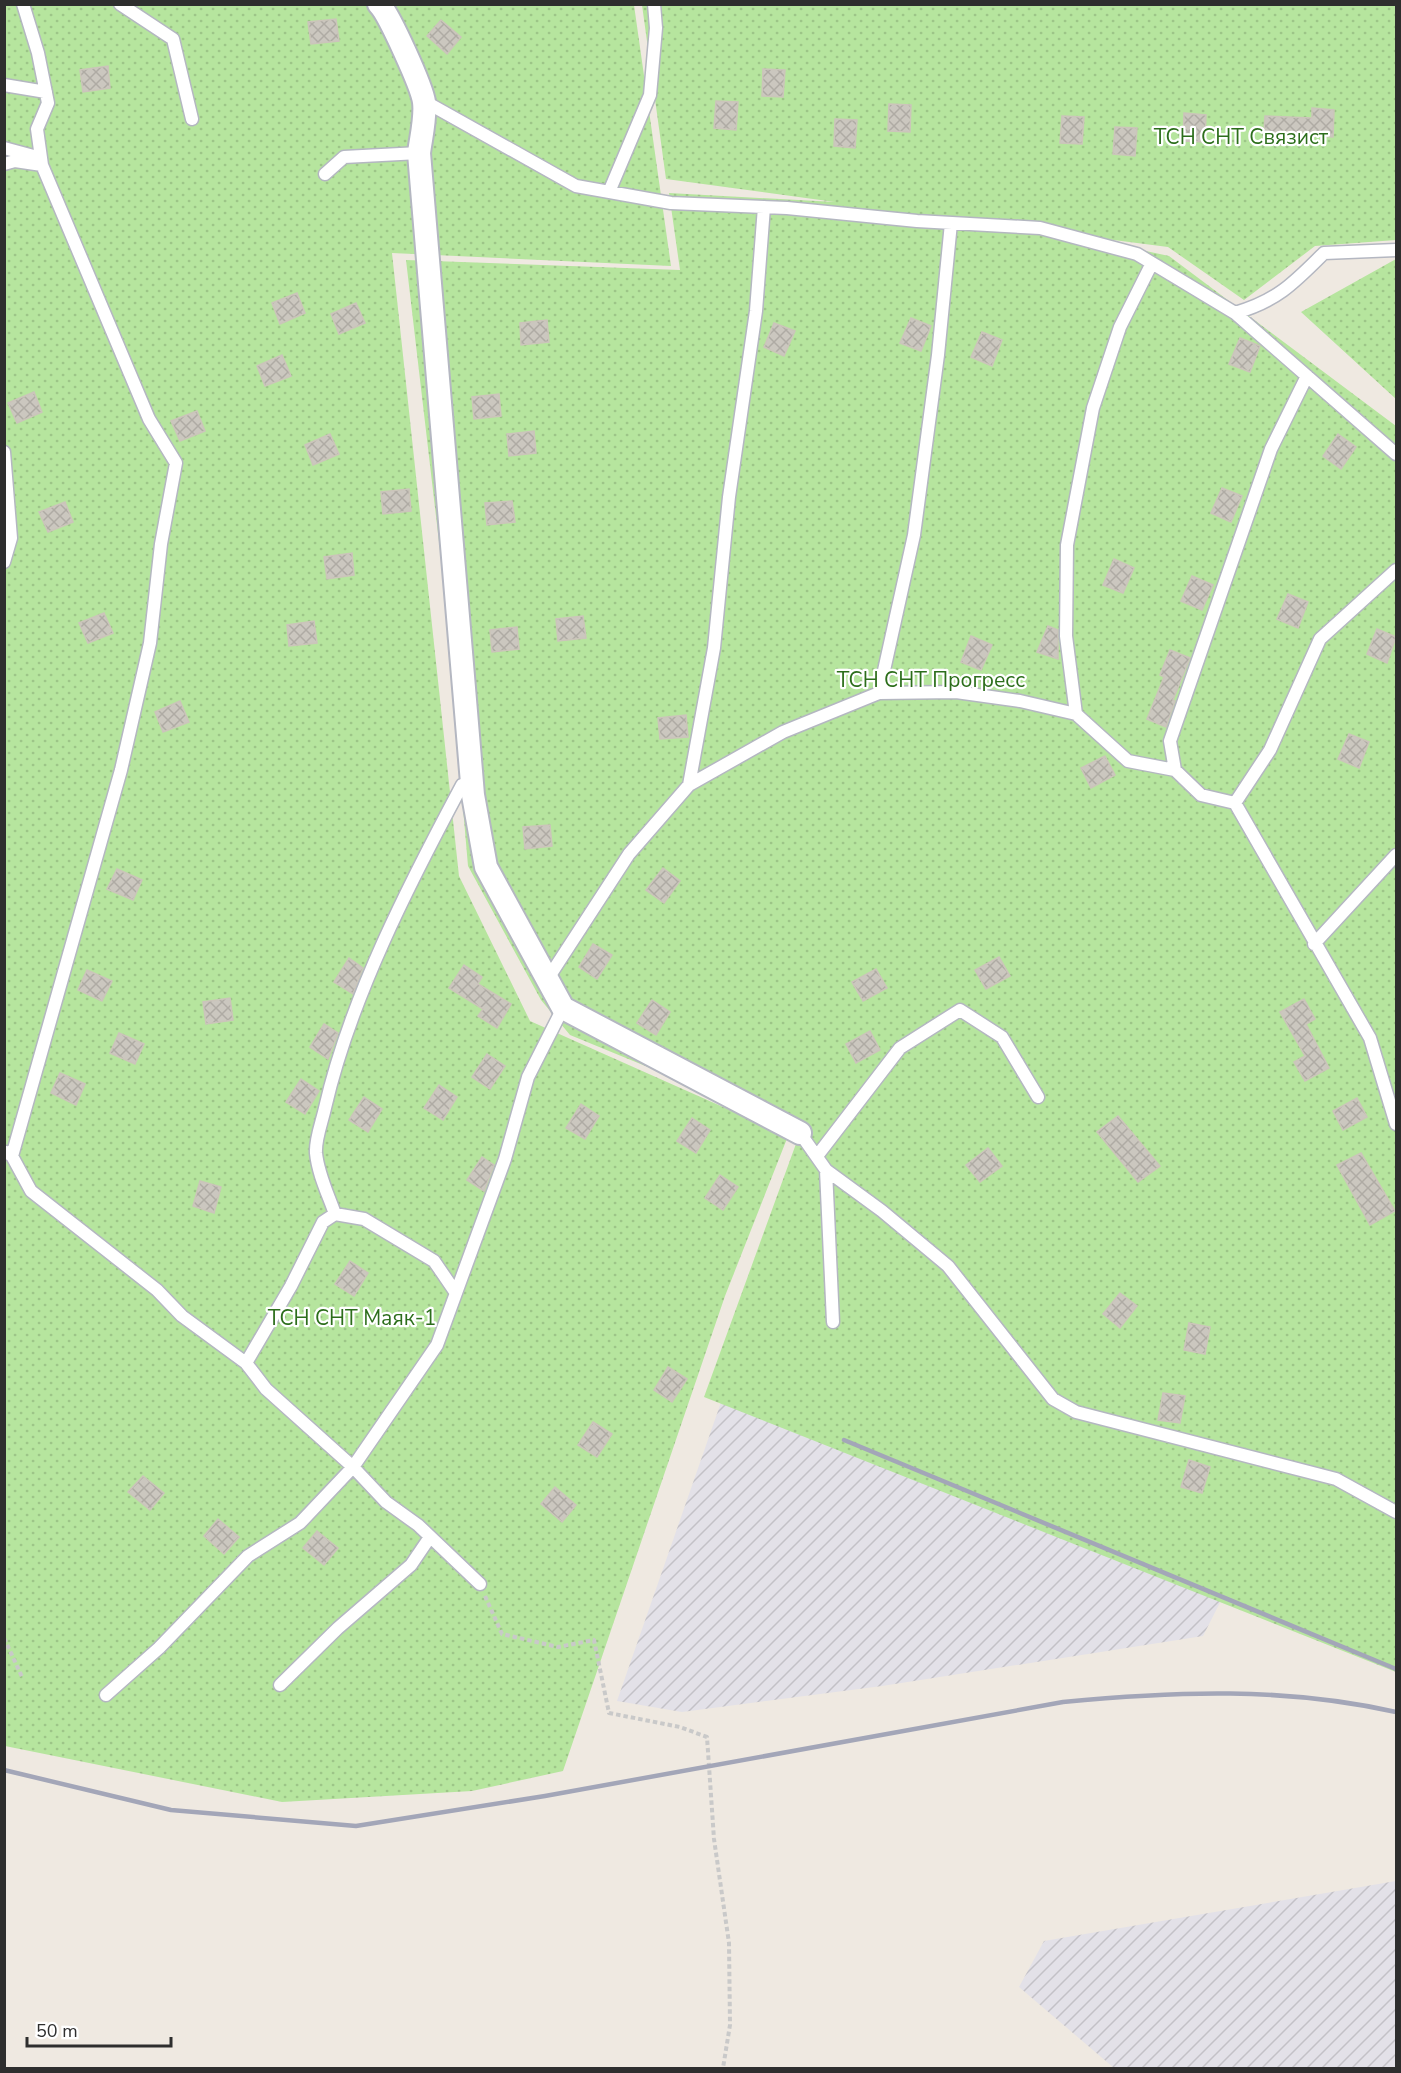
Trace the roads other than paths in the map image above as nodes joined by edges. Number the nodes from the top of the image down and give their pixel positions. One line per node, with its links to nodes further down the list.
1 (23, 4): 6 (lane)
2 (120, 4): 8 (lane)
3 (379, 4): 7 (street)
4 (654, 4): 14 (lane)
5 (4, 85): 6 (lane)
6 (46, 92): 11 (lane)
7 (424, 101): 10 (street); 14 (lane)
8 (192, 119)
9 (4, 148): 11 (lane)
10 (419, 153): 13 (lane); 28 (street)
11 (42, 161): 12 (lane); 38 (lane)
12 (4, 164)
13 (325, 174)
14 (609, 192): 15 (lane)
15 (764, 207): 16 (lane); 29 (lane)
16 (951, 223): 18 (lane); 25 (lane)
17 (1396, 250): 19 (lane)
18 (1152, 263): 19 (lane); 26 (lane)
19 (1235, 313): 20 (lane)
20 (1306, 376): 22 (lane); 27 (lane)
21 (4, 452): 23 (lane)
22 (1396, 454)
23 (4, 562)
24 (1396, 570): 30 (lane)
25 (879, 693): 26 (lane); 29 (lane)
26 (1076, 714): 27 (lane)
27 (1174, 770): 30 (lane)
28 (472, 782): 33 (street); 41 (lane)
29 (689, 785): 33 (lane)
30 (1235, 803): 32 (lane)
31 (1396, 855): 32 (lane)
32 (1314, 944): 36 (lane)
33 (547, 980): 34 (street)
34 (563, 1008): 37 (street); 42 (lane)
35 (1038, 1097): 39 (lane)
36 (1396, 1124)
37 (801, 1132): 39 (lane)
38 (8, 1154): 44 (lane)
39 (817, 1156): 40 (lane)
40 (826, 1170): 43 (lane); 46 (lane)
41 (335, 1214): 42 (lane); 44 (lane)
42 (456, 1293): 45 (lane)
43 (833, 1322)
44 (246, 1363): 45 (lane)
45 (353, 1467): 47 (lane); 50 (lane)
46 (1396, 1512)
47 (430, 1537): 48 (lane); 49 (lane)
48 (480, 1584)
49 (280, 1685)
50 (106, 1695)

